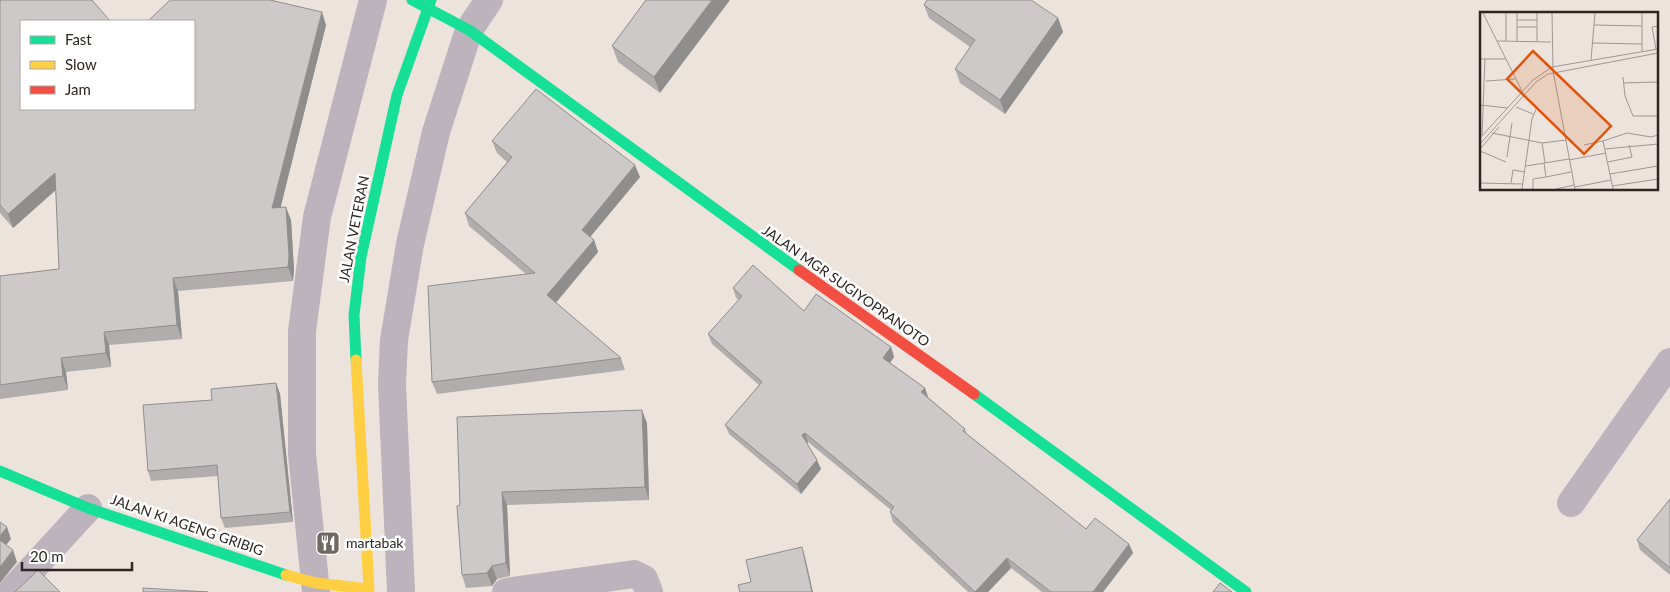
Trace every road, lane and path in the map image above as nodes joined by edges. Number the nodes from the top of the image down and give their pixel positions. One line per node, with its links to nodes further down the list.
1 (373, 0): 10 (street)
2 (412, 0): 4 (main road, JALAN MGR SUGIYOPRANOTO)
3 (489, 0): 5 (street)
4 (429, 4): 5 (main road, JALAN MGR SUGIYOPRANOTO); 11 (main road, JALAN VETERAN)
5 (469, 30): 13 (street); 16 (main road, JALAN MGR SUGIYOPRANOTO)
6 (1670, 362): 8 (street)
7 (0, 471): 9 (main road, JALAN KI AGENG GRIBIG)
8 (1571, 503)
9 (88, 508): 10 (main road, JALAN KI AGENG GRIBIG); 12 (street)
10 (316, 588): 11 (main road, JALAN KI AGENG GRIBIG)
11 (369, 590)
12 (11, 592)
13 (401, 592)
14 (506, 592): 15 (street)
15 (649, 592)
16 (1246, 592)

